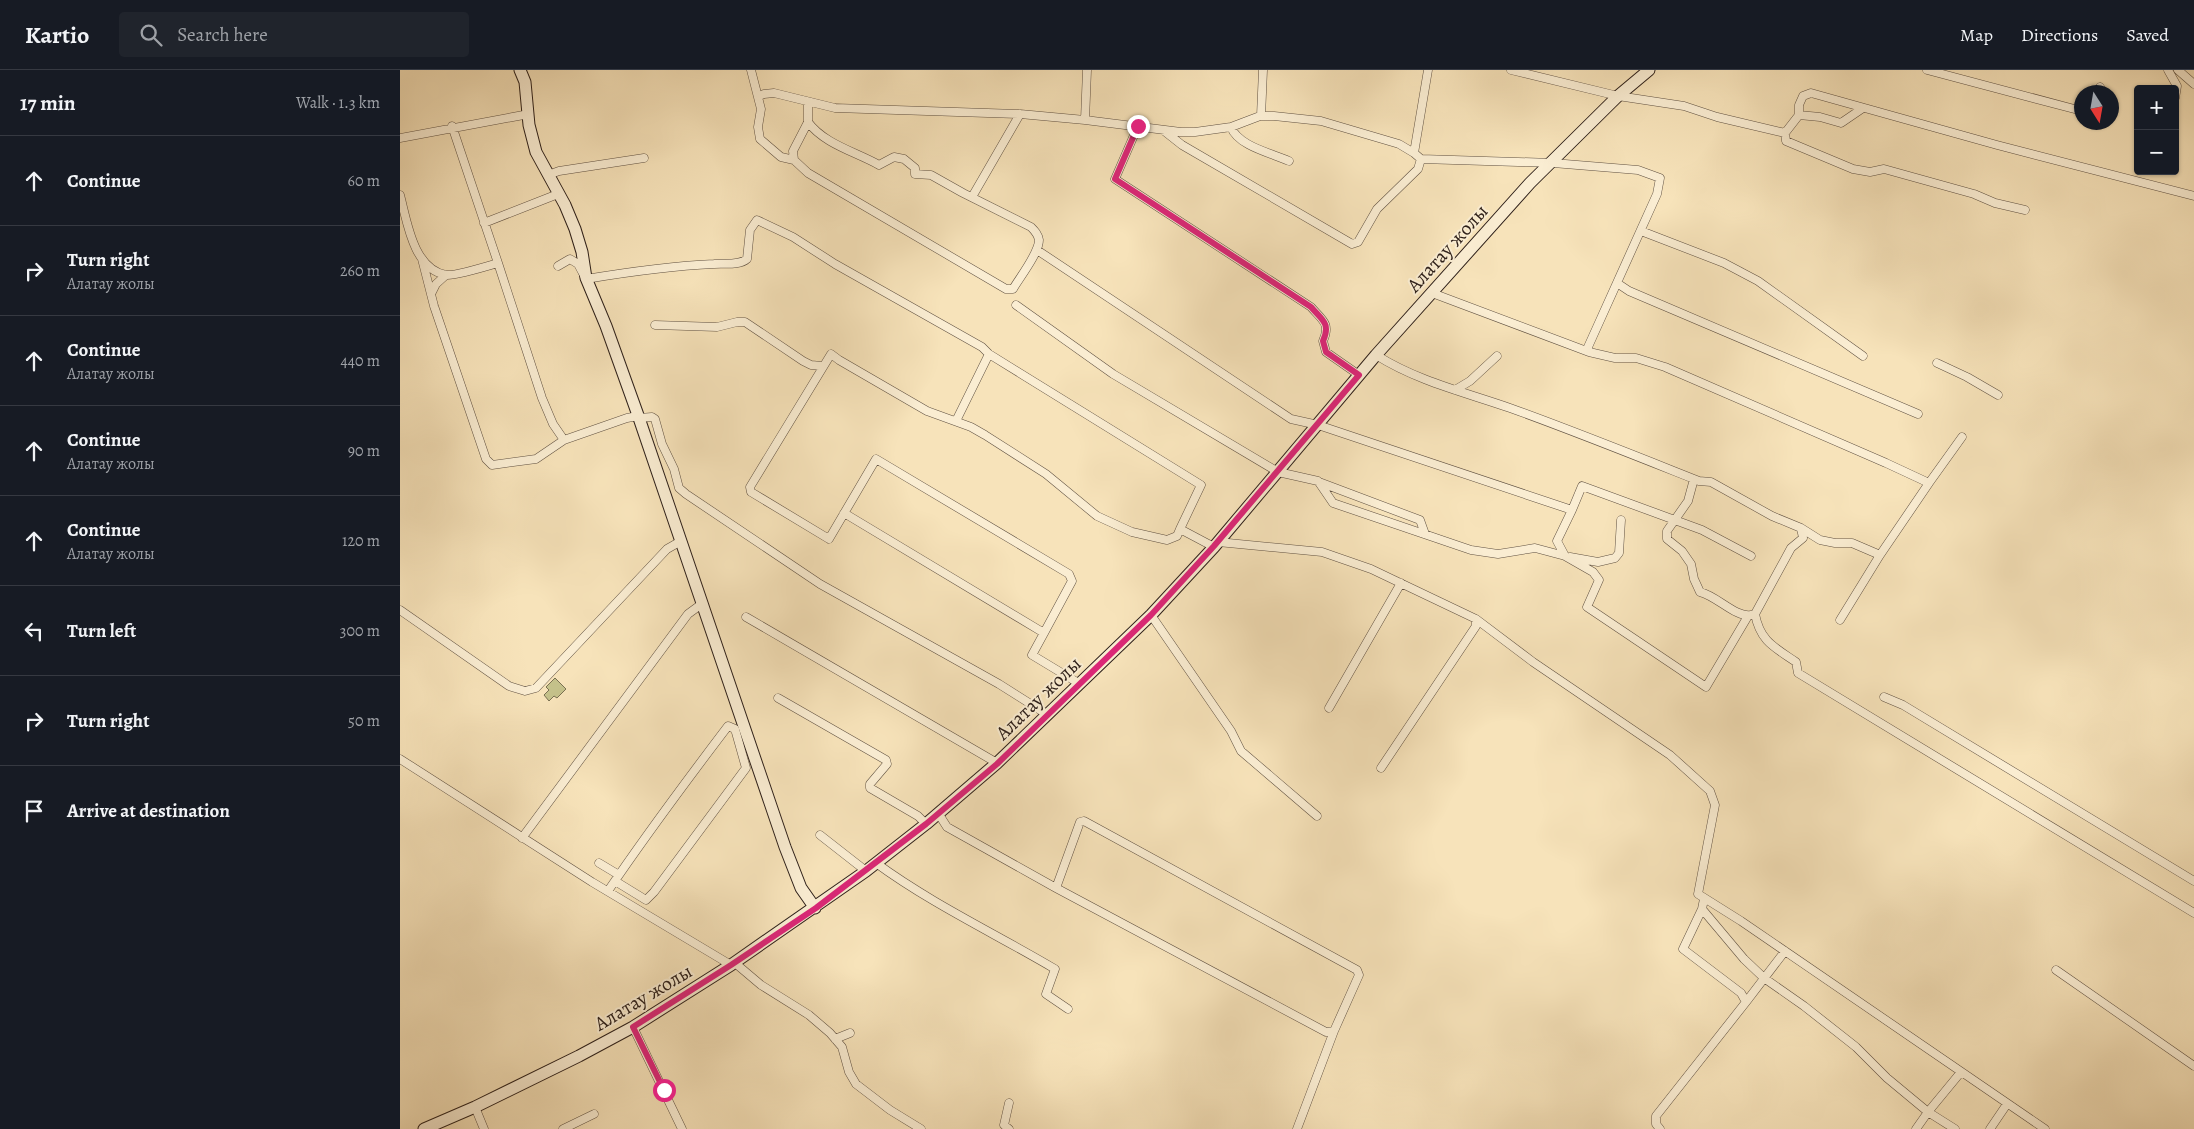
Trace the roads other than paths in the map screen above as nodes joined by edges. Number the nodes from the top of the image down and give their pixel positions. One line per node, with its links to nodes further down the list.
1 (520, 70): 18 (main road)
2 (751, 70): 13 (street)
3 (1087, 70): 22 (street)
4 (1264, 70): 21 (street)
5 (1428, 70): 30 (street)
6 (1511, 70): 14 (street)
7 (1649, 70): 14 (main road, Алатау жолы)
8 (1927, 70): 17 (street)
9 (2168, 70): 12 (street)
10 (2178, 70): 11 (street)
11 (2194, 84)
12 (2176, 85)
13 (759, 96): 15 (street); 33 (street)
14 (1618, 96): 28 (street); 35 (main road, Алатау жолы)
15 (808, 102): 19 (street); 23 (street)
16 (1863, 108): 20 (street); 20 (street); 39 (street)
17 (2074, 109)
18 (529, 114): 24 (street); 36 (main road)
19 (1020, 114): 22 (street); 40 (street)
20 (1799, 115): 28 (street)
21 (1261, 116): 26 (street); 30 (street)
22 (1085, 120): 25 (street)
23 (808, 122): 33 (street); 40 (street)
24 (452, 126): 29 (street); 42 (street)
25 (1138, 126): 27 (street); 62 (street)
26 (1231, 127): 27 (street); 34 (street)
27 (1164, 130): 32 (street)
28 (1785, 133): 41 (street)
29 (400, 138)
30 (1414, 153): 32 (street)
31 (644, 158): 36 (street)
32 (1421, 159): 35 (street)
33 (794, 160): 44 (street)
34 (1289, 161)
35 (1553, 163): 43 (street); 51 (main road, Алатау жолы)
36 (548, 175): 37 (main road)
37 (558, 194): 42 (street); 49 (main road)
38 (400, 195): 45 (street)
39 (2194, 196)
40 (972, 197): 44 (street)
41 (2025, 210)
42 (484, 223): 46 (street)
43 (1641, 231): 50 (street); 59 (street)
44 (1037, 250): 68 (street)
45 (422, 259): 48 (street); 52 (street)
46 (498, 264): 48 (street); 70 (street)
47 (558, 266): 49 (street)
48 (446, 275): 52 (street)
49 (586, 279): 56 (street); 66 (main road)
50 (1617, 282): 55 (street); 65 (street)
51 (1432, 293): 55 (street); 57 (main road, Алатау жолы)
52 (431, 294): 70 (street)
53 (1016, 305): 71 (street)
54 (655, 326): 61 (street)
55 (1589, 352): 74 (street)
56 (989, 354): 67 (street); 80 (street)
57 (1376, 355): 62 (main road, Алатау жолы); 63 (street)
58 (1497, 356): 63 (street)
59 (1863, 356)
60 (1937, 363): 64 (street)
61 (822, 366): 67 (street); 76 (street)
62 (1359, 375): 68 (main road, Алатау жолы)
63 (1456, 390): 72 (street)
64 (1998, 395)
65 (1918, 414)
66 (638, 417): 70 (street); 82 (main road); 100 (street)
67 (956, 421): 80 (street)
68 (1318, 425): 71 (main road, Алатау жолы); 75 (street)
69 (1962, 437): 74 (street)
70 (564, 440)
71 (1281, 467): 73 (street); 83 (main road, Алатау жолы)
72 (1694, 479): 78 (street); 79 (street)
73 (1318, 481): 81 (street); 81 (street)
74 (1928, 483): 84 (street)
75 (1572, 510): 78 (street); 85 (street)
76 (844, 513): 95 (street); 95 (street)
77 (1621, 520): 85 (street)
78 (1675, 520): 86 (street); 91 (street)
79 (1801, 528): 84 (street); 91 (street)
80 (1180, 529): 83 (street)
81 (1425, 534): 85 (street)
82 (681, 541): 88 (main road); 89 (street)
83 (1218, 542): 87 (street); 90 (main road, Алатау жолы)
84 (1880, 555): 94 (street)
85 (1566, 556): 91 (street)
86 (1751, 556)
87 (1401, 583): 93 (street); 99 (street)
88 (703, 603): 108 (street); 117 (main road)
89 (400, 610)
90 (1151, 615): 96 (main road, Алатау жолы); 105 (street)
91 (1752, 615): 119 (street)
92 (746, 617): 102 (street)
93 (1476, 619): 103 (street); 116 (street)
94 (1840, 620)
95 (1044, 633): 96 (street)
96 (1080, 684): 100 (main road, Алатау жолы)
97 (1884, 697): 113 (street)
98 (778, 698): 106 (street)
99 (1329, 708)
100 (1048, 715): 102 (main road, Алатау жолы)
101 (400, 760): 108 (street)
102 (997, 764): 104 (main road, Алатау жолы)
103 (1382, 768)
104 (938, 814): 106 (main road, Алатау жолы); 114 (street)
105 (1317, 816)
106 (926, 824): 110 (main road, Алатау жолы)
107 (820, 836): 111 (street)
108 (522, 838): 115 (street)
109 (599, 863): 112 (street)
110 (876, 863): 111 (main road, Алатау жолы); 125 (street)
111 (866, 871): 117 (main road, Алатау жолы)
112 (617, 878): 112 (street); 115 (street)
113 (2194, 881)
114 (1056, 888): 127 (street); 127 (street)
115 (608, 892): 121 (street)
116 (1704, 899): 118 (street); 120 (street)
117 (816, 908): 121 (main road, Алатау жолы)
118 (1702, 910): 123 (street); 124 (street)
119 (2194, 913)
120 (1785, 951): 123 (street); 131 (street)
121 (733, 964): 126 (main road, Алатау жолы); 129 (street)
122 (2056, 970): 130 (street)
123 (1764, 978): 124 (street); 135 (street)
124 (1746, 1002): 144 (street)
125 (1068, 1009)
126 (633, 1027): 134 (main road, Алатау жолы); 140 (street)
127 (1334, 1031): 143 (street)
128 (850, 1033): 129 (street)
129 (835, 1039): 141 (street)
130 (2194, 1066)
131 (1961, 1072): 133 (street); 135 (street)
132 (1009, 1103): 142 (street)
133 (2007, 1104): 147 (street); 148 (street)
134 (475, 1107): 138 (main road, Алатау жолы); 139 (street)
135 (1928, 1112): 145 (street); 146 (street)
136 (594, 1114): 137 (street)
137 (566, 1128)
138 (424, 1129)
139 (484, 1129)
140 (682, 1129)
141 (921, 1129)
142 (1010, 1129)
143 (1297, 1129)
144 (1660, 1129)
145 (1916, 1129)
146 (1955, 1129)
147 (1990, 1129)
148 (2045, 1129)

